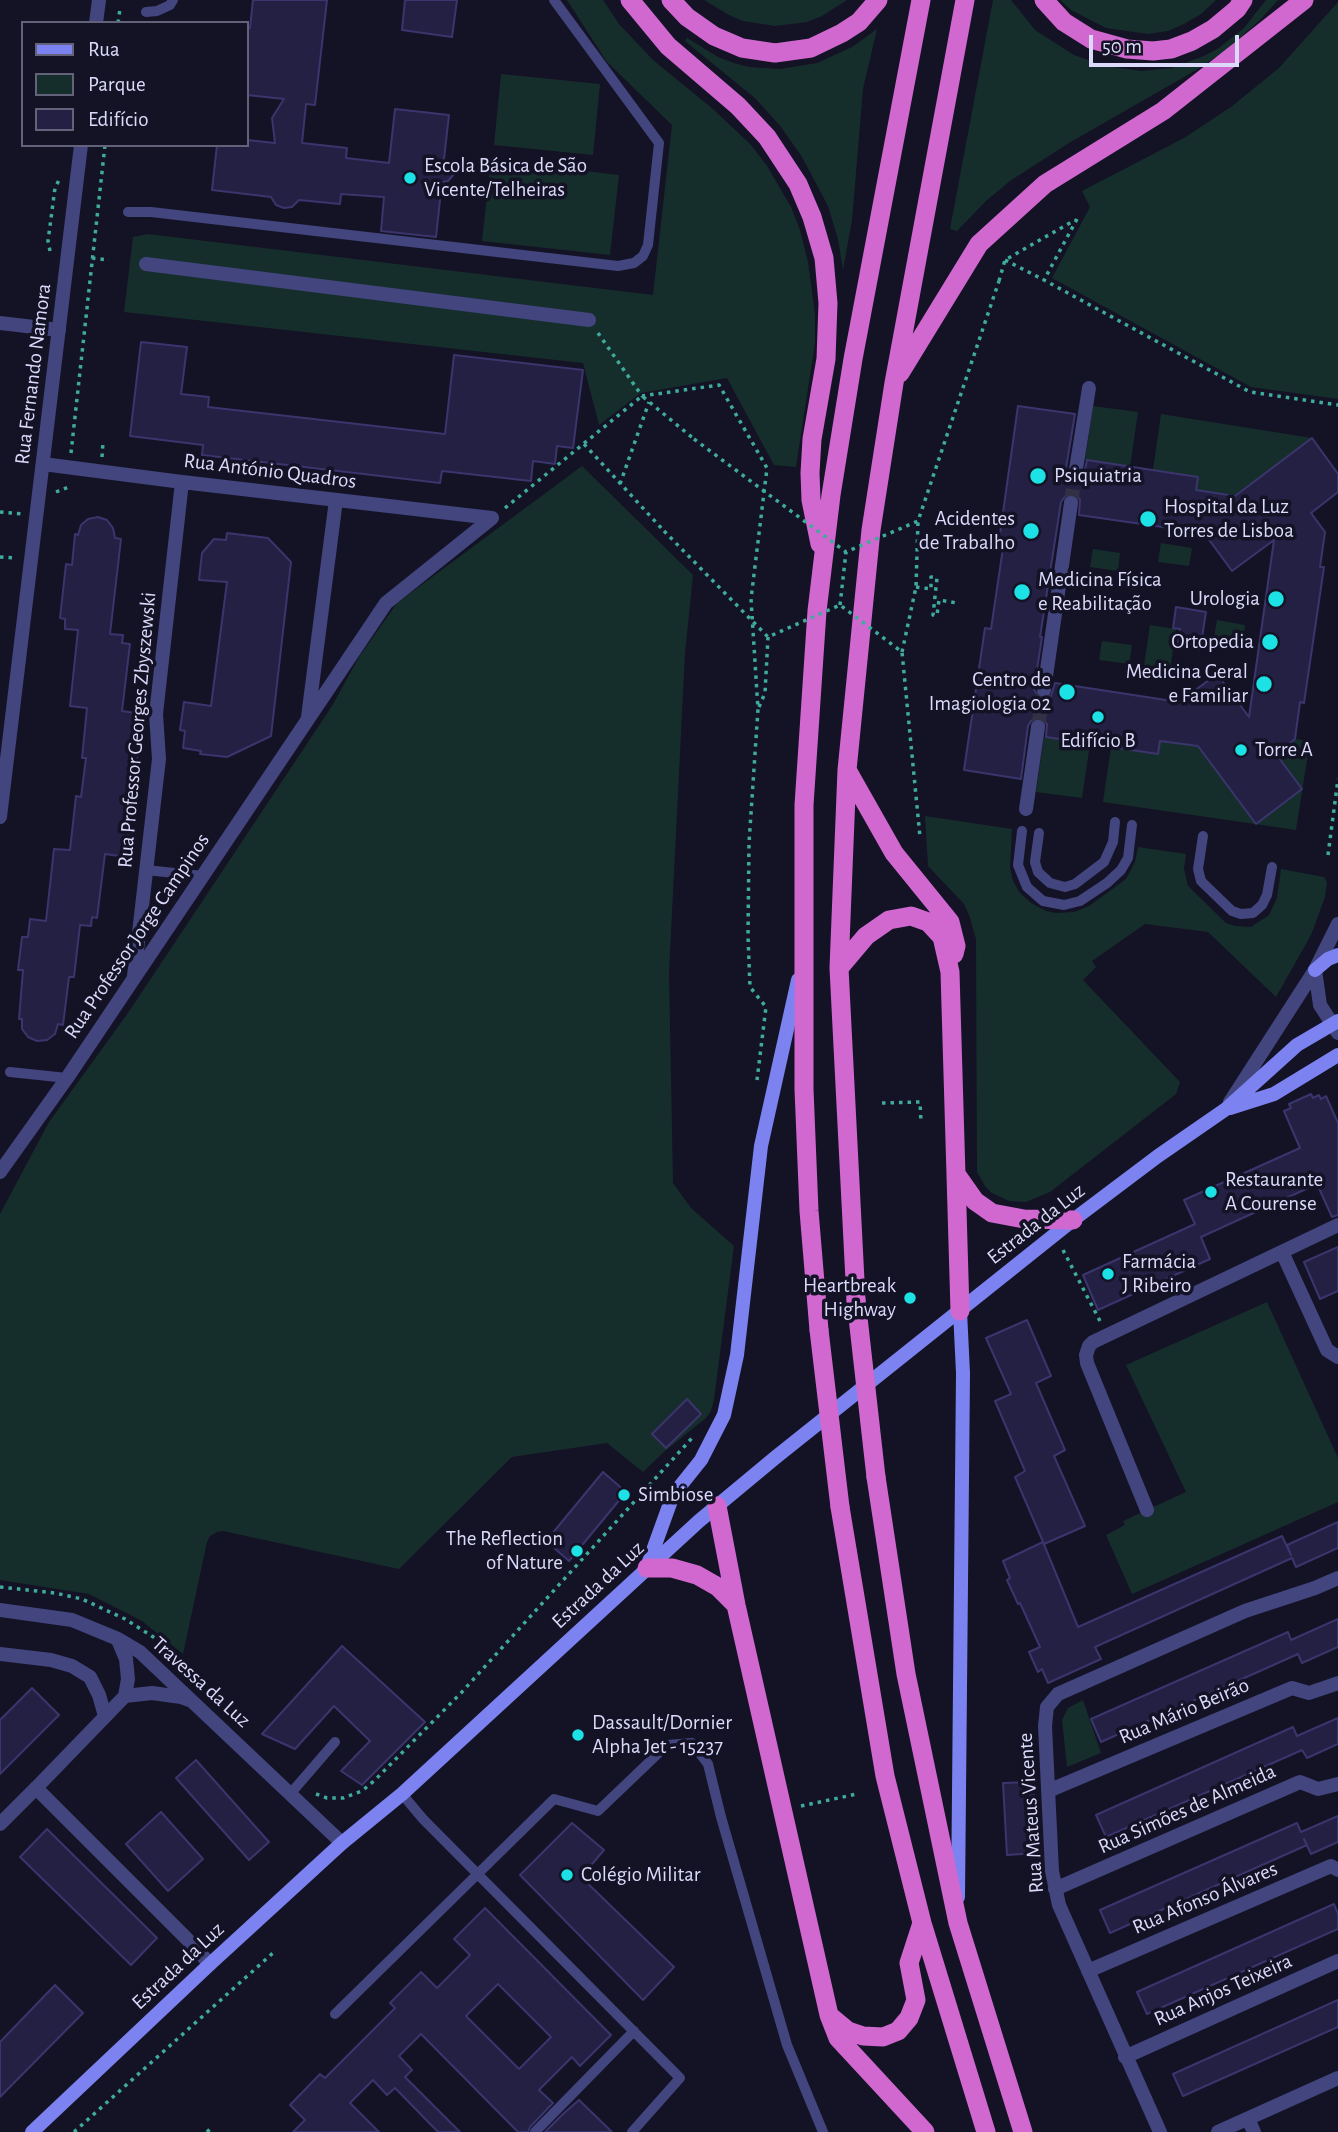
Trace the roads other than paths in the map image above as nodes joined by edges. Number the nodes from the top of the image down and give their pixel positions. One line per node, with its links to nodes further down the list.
1 (99, 0): 13 (street)
2 (173, 0): 12 (lane)
3 (554, 0): 15 (lane)
4 (630, 0): 28 (highway)
5 (671, 0): 6 (highway)
6 (878, 0)
7 (921, 0): 28 (highway)
8 (965, 0): 20 (highway)
9 (1044, 0): 10 (highway)
10 (1243, 0)
11 (1304, 0): 20 (highway)
12 (146, 12)
13 (96, 21)
14 (81, 147): 19 (street, Rua Fernando Namora)
15 (128, 212)
16 (146, 264): 17 (street)
17 (589, 320)
18 (0, 323): 19 (street)
19 (59, 330): 22 (street, Rua Fernando Namora)
20 (894, 383): 32 (highway)
21 (1088, 388): 23 (street)
22 (43, 464): 24 (street, Rua António Quadros); 34 (street, Rua Fernando Namora)
23 (1076, 469)
24 (183, 482): 25 (street, Rua António Quadros); 41 (street, Rua Professor Georges Zbyszewski)
25 (336, 500): 27 (street, Rua António Quadros); 30 (street, Rua Professor Jorge Campinos)
26 (1071, 503): 29 (street)
27 (492, 518): 30 (street, Rua Professor Jorge Campinos)
28 (823, 562): 44 (highway)
29 (1044, 690)
30 (307, 722): 42 (street, Rua Professor Jorge Campinos)
31 (1038, 727): 33 (street)
32 (847, 770): 46 (highway); 48 (highway)
33 (1026, 809)
34 (0, 817)
35 (1115, 822): 38 (lane)
36 (1132, 825): 37 (lane)
37 (1022, 831)
38 (1039, 833)
39 (1203, 836): 40 (lane)
40 (1272, 867)
41 (146, 870): 42 (lane); 49 (street, Rua Professor Georges Zbyszewski)
42 (203, 876): 49 (street, Rua Professor Jorge Campinos)
43 (1338, 924): 47 (street)
44 (804, 951): 64 (main road); 85 (highway, bridge)
45 (1338, 955): 47 (main road)
46 (839, 968): 48 (highway); 86 (highway, bridge)
47 (1315, 970): 50 (street); 54 (street)
48 (950, 972): 56 (highway)
49 (133, 981): 53 (street, Rua Professor Jorge Campinos)
50 (1336, 1026): 54 (main road, Estrada da Luz)
51 (1338, 1055): 54 (main road, Estrada da Luz)
52 (10, 1072): 53 (lane)
53 (68, 1077): 55 (street, Rua Professor Jorge Campinos)
54 (1226, 1109): 57 (main road, Estrada da Luz)
55 (0, 1172)
56 (955, 1173): 57 (highway); 60 (highway)
57 (1073, 1220): 60 (main road, Estrada da Luz)
58 (1338, 1225): 59 (street)
59 (1282, 1252): 61 (street); 63 (street)
60 (960, 1311): 62 (main road, Estrada da Luz); 86 (main road)
61 (1338, 1357)
62 (717, 1506): 64 (main road, Estrada da Luz); 66 (highway)
63 (1147, 1510)
64 (647, 1568): 66 (highway); 79 (main road, Estrada da Luz)
65 (1338, 1578): 77 (street, Rua Mateus Vicente)
66 (736, 1605): 91 (highway)
67 (0, 1610): 68 (street, Travessa da Luz)
68 (118, 1639): 71 (street); 72 (street, Travessa da Luz)
69 (0, 1654): 73 (street)
70 (1338, 1683): 77 (street, Rua Mário Beirão)
71 (125, 1696): 72 (street); 73 (street)
72 (196, 1704): 78 (street, Travessa da Luz)
73 (105, 1717): 76 (street)
74 (335, 1742): 78 (lane)
75 (1338, 1784): 84 (street, Rua Simões de Almeida)
76 (36, 1788): 80 (street); 88 (street)
77 (1048, 1791): 84 (street, Rua Mateus Vicente)
78 (291, 1793): 81 (street, Travessa da Luz)
79 (401, 1794): 81 (main road, Estrada da Luz); 83 (lane)
80 (0, 1824)
81 (342, 1843): 88 (main road, Estrada da Luz)
82 (1338, 1870): 89 (street, Rua Afonso Álvares)
83 (478, 1874): 90 (lane); 92 (lane); 99 (lane)
84 (1055, 1889): 89 (street, Rua Mateus Vicente)
85 (922, 1923): 91 (highway); 101 (highway)
86 (958, 1923): 102 (highway)
87 (1338, 1961): 93 (street, Rua Anjos Teixeira)
88 (209, 1964): 96 (main road, Estrada da Luz)
89 (1088, 1971): 93 (street, Rua Mateus Vicente)
90 (335, 2014)
91 (829, 2015): 100 (highway)
92 (634, 2031): 97 (lane); 98 (lane)
93 (1125, 2057): 103 (street, Rua Mateus Vicente)
94 (1338, 2078): 95 (street)
95 (1251, 2125): 104 (street)
96 (32, 2132)
97 (535, 2132)
98 (632, 2132)
99 (823, 2132)
100 (925, 2132)
101 (986, 2132)
102 (1023, 2132)
103 (1160, 2132)
104 (1217, 2132)

